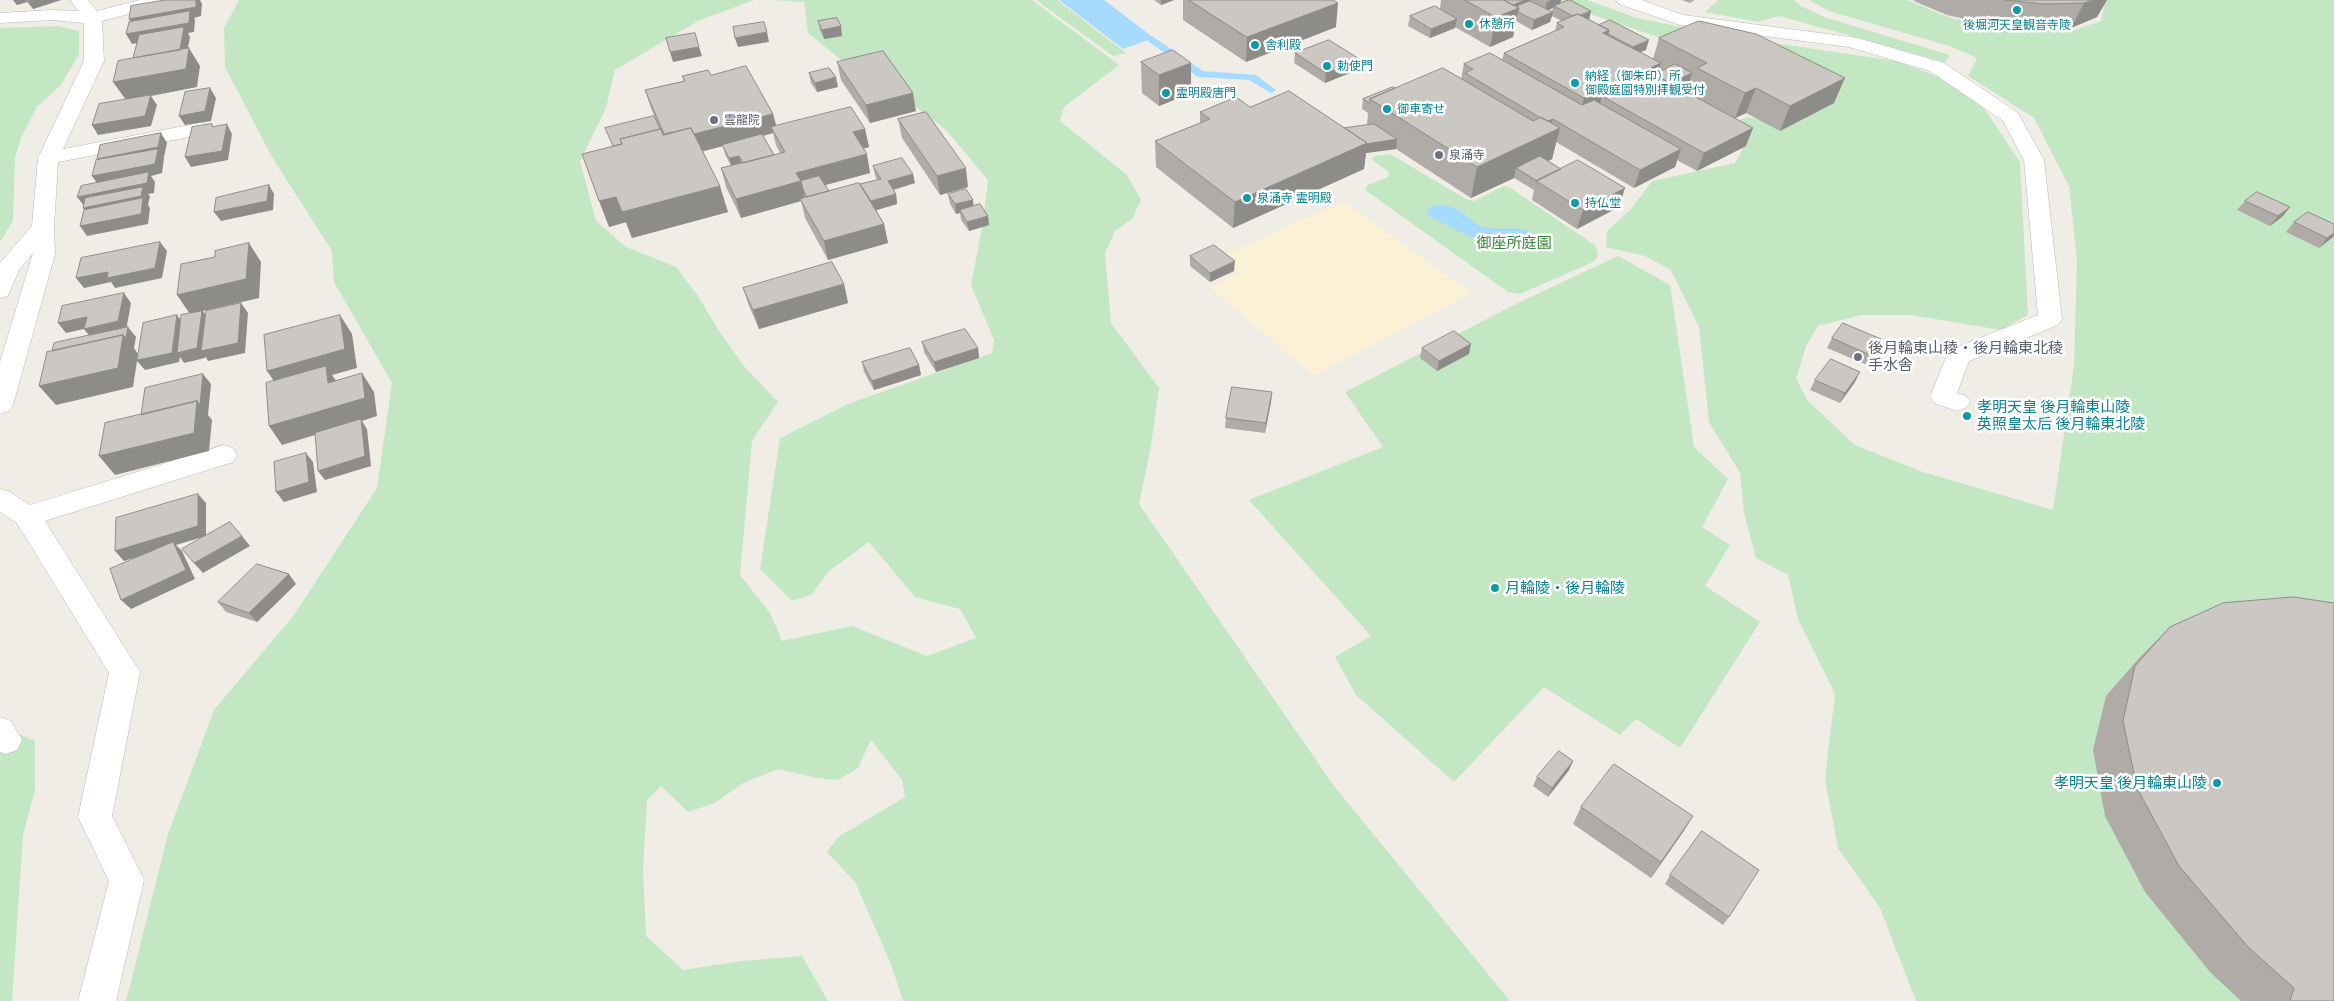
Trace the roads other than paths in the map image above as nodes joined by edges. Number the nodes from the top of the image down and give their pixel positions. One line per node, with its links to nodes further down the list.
1 (79, 0): 5 (street)
2 (162, 0): 5 (street)
3 (1625, 0): 10 (street)
4 (0, 18): 5 (street)
5 (93, 18): 7 (street)
6 (200, 129): 7 (street)
7 (48, 158): 8 (street)
8 (43, 227): 9 (street); 11 (street)
9 (0, 291)
10 (1957, 402)
11 (0, 405)
12 (224, 455): 14 (street)
13 (0, 499): 14 (street)
14 (27, 516): 15 (street)
15 (97, 1001)

